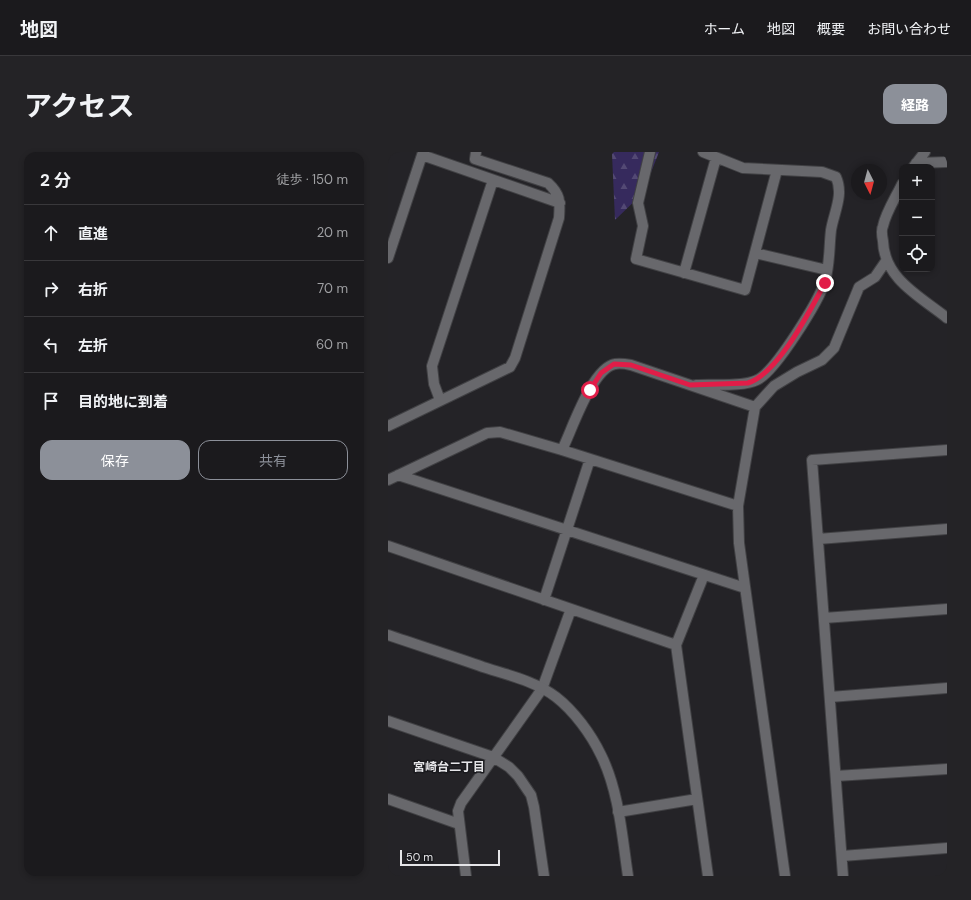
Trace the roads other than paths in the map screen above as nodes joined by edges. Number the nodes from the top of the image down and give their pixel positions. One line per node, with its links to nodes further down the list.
1 (476, 152): 12 (street)
2 (650, 152): 17 (street)
3 (703, 152): 5 (street)
4 (925, 152): 7 (street)
5 (716, 158): 9 (street); 17 (street)
6 (947, 162): 8 (street)
7 (915, 164)
8 (925, 164)
9 (778, 170): 13 (street); 16 (street)
10 (493, 180): 12 (street); 14 (street); 20 (street)
11 (899, 190): 15 (street)
12 (560, 203): 20 (street)
13 (755, 253): 16 (street); 17 (street)
14 (388, 258)
15 (886, 261): 18 (street); 21 (street)
16 (827, 270): 19 (street)
17 (684, 273)
18 (947, 318)
19 (690, 385): 21 (street); 23 (street)
20 (440, 400): 22 (street)
21 (755, 407): 28 (street)
22 (388, 426)
23 (562, 450): 25 (street); 26 (street)
24 (947, 450): 31 (street)
25 (590, 459): 28 (street); 30 (street)
26 (398, 475): 27 (street); 30 (street)
27 (388, 480)
28 (738, 506): 34 (street)
29 (947, 529): 31 (street)
30 (567, 530): 33 (street); 35 (street)
31 (818, 539): 38 (street)
32 (388, 546): 35 (street)
33 (704, 575): 34 (street); 40 (street)
34 (745, 588): 58 (street)
35 (544, 600): 36 (street)
36 (571, 609): 40 (street); 42 (street)
37 (947, 609): 38 (street)
38 (824, 618): 43 (street)
39 (388, 636): 42 (street)
40 (676, 645): 49 (street)
41 (947, 688): 43 (street)
42 (542, 689): 45 (street); 50 (street)
43 (830, 697): 47 (street)
44 (388, 721): 45 (street)
45 (493, 757): 51 (street); 55 (street)
46 (947, 769): 47 (street)
47 (836, 776): 53 (street)
48 (388, 799): 51 (street)
49 (697, 800): 50 (street); 57 (street)
50 (618, 812): 56 (street)
51 (459, 824): 54 (street)
52 (947, 848): 53 (street)
53 (842, 856): 59 (street)
54 (466, 876)
55 (544, 876)
56 (628, 876)
57 (708, 876)
58 (785, 876)
59 (843, 876)

